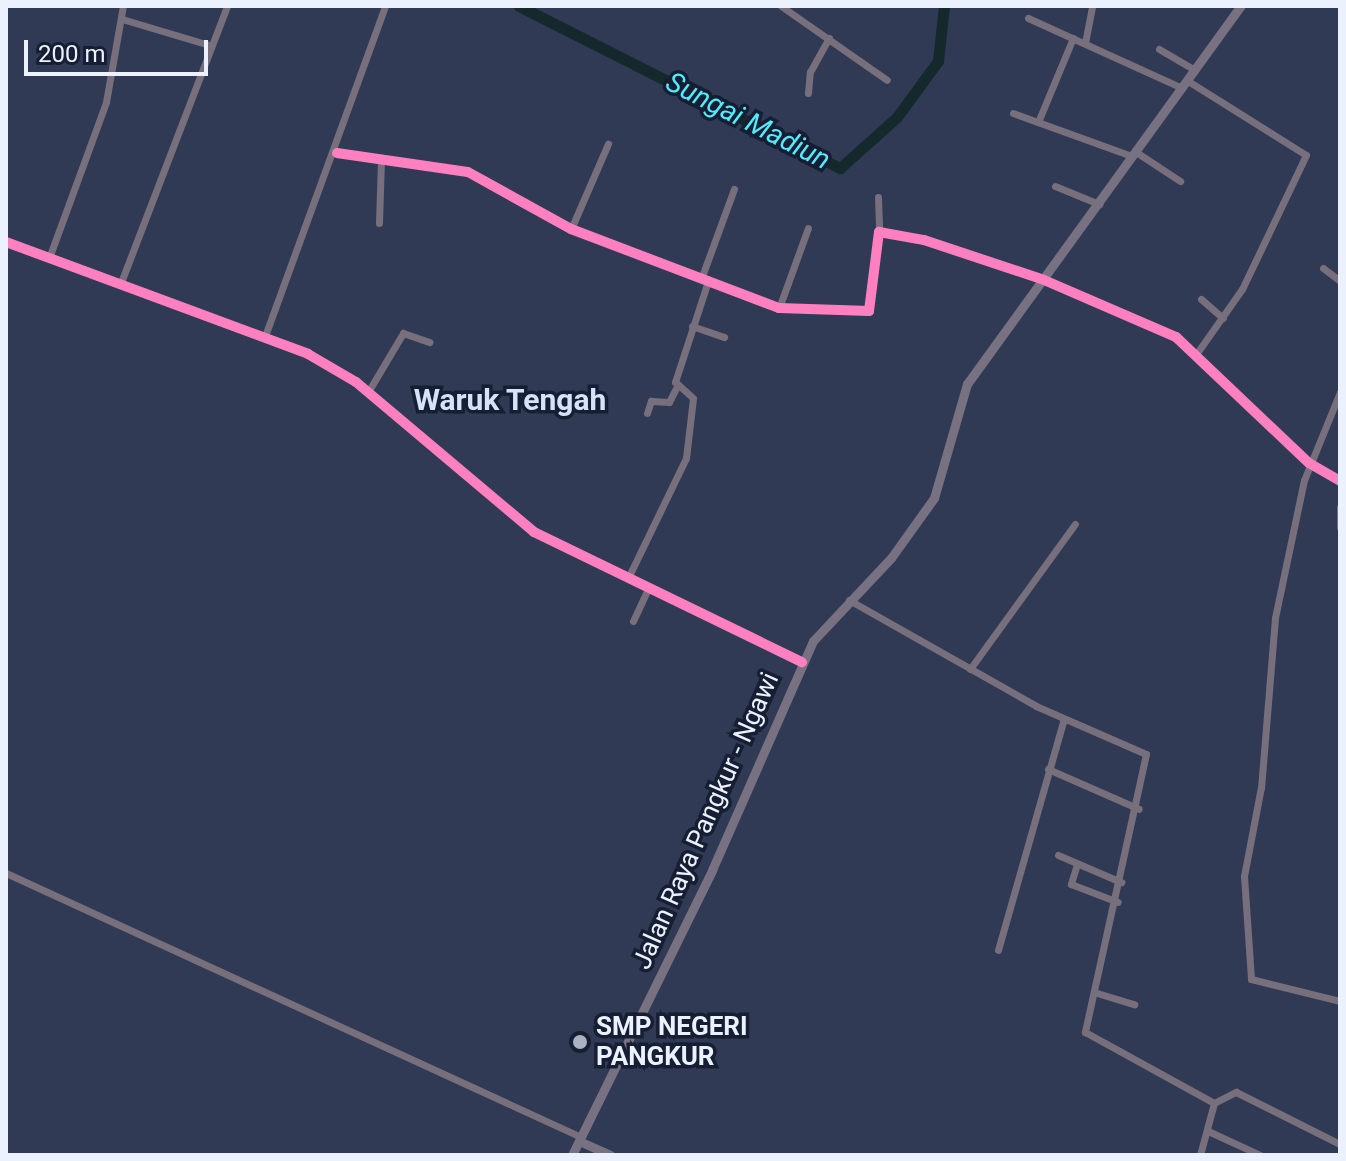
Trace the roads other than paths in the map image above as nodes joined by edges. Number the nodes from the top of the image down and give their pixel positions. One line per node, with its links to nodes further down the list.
1 (123, 6): 8 (street)
2 (227, 6): 12 (street)
3 (385, 6): 21 (street)
4 (781, 6): 9 (street)
5 (1092, 6): 11 (street)
6 (1241, 6): 14 (main road, Jalan Raya Pangkur - Ngawi)
7 (1028, 18): 10 (street)
8 (122, 19): 12 (street); 34 (street)
9 (829, 38): 15 (street); 17 (street)
10 (1073, 38): 11 (street); 19 (street)
11 (1085, 43): 16 (street)
12 (209, 45): 39 (street)
13 (1159, 49): 14 (street)
14 (1195, 70): 16 (main road, Jalan Raya Pangkur - Ngawi)
15 (887, 80)
16 (1185, 85): 22 (main road, Jalan Raya Pangkur - Ngawi); 42 (street)
17 (808, 93)
18 (1013, 113): 19 (street)
19 (1038, 122): 22 (street)
20 (608, 144): 31 (street)
21 (337, 153): 23 (street); 44 (street)
22 (1134, 154): 24 (street); 28 (main road, Jalan Raya Pangkur - Ngawi)
23 (381, 160): 29 (street); 31 (street)
24 (1180, 181)
25 (1055, 186): 28 (street)
26 (734, 189): 36 (street)
27 (878, 197): 32 (street)
28 (1099, 204): 37 (main road, Jalan Raya Pangkur - Ngawi)
29 (379, 223)
30 (808, 228): 41 (street)
31 (571, 229): 36 (street)
32 (879, 232): 37 (street); 41 (street)
33 (6, 242): 34 (street)
34 (49, 258): 39 (street)
35 (1323, 268): 38 (street)
36 (705, 280): 41 (street); 43 (street)
37 (1044, 280): 47 (street); 59 (main road, Jalan Raya Pangkur - Ngawi)
38 (1340, 281)
39 (120, 285): 44 (street)
40 (1201, 299): 42 (street)
41 (779, 308)
42 (1223, 318): 47 (street)
43 (692, 326): 45 (street); 48 (street)
44 (265, 336): 49 (street)
45 (724, 337)
46 (429, 342): 49 (street)
47 (1197, 353): 52 (street)
48 (677, 386): 51 (street); 57 (street)
49 (368, 392): 57 (street)
50 (1340, 392): 52 (street)
51 (647, 413)
52 (1309, 463): 53 (street); 73 (street)
53 (1340, 481)
54 (1340, 507): 56 (street)
55 (1075, 524): 62 (street)
56 (1340, 527)
57 (628, 578): 58 (street)
58 (649, 587): 60 (street); 61 (street)
59 (849, 600): 61 (main road, Jalan Raya Pangkur - Ngawi); 62 (street)
60 (633, 621)
61 (802, 662): 77 (main road, Jalan Raya Pangkur - Ngawi)
62 (970, 669): 63 (street)
63 (1064, 719): 64 (street); 65 (street)
64 (1048, 769): 65 (street); 71 (street)
65 (1139, 809): 69 (street)
66 (1058, 855): 67 (street)
67 (1077, 864): 69 (street); 70 (street)
68 (6, 873): 77 (street)
69 (1121, 882): 70 (street)
70 (1118, 902): 72 (street)
71 (998, 950)
72 (1097, 993): 74 (street); 75 (street)
73 (1340, 1001)
74 (1134, 1004)
75 (1214, 1103): 76 (street); 78 (street)
76 (1208, 1131): 81 (street); 82 (street)
77 (580, 1139): 79 (main road, Jalan Raya Pangkur - Ngawi); 80 (main road)
78 (1338, 1143)
79 (572, 1155)
80 (610, 1155)
81 (1201, 1155)
82 (1260, 1155)

